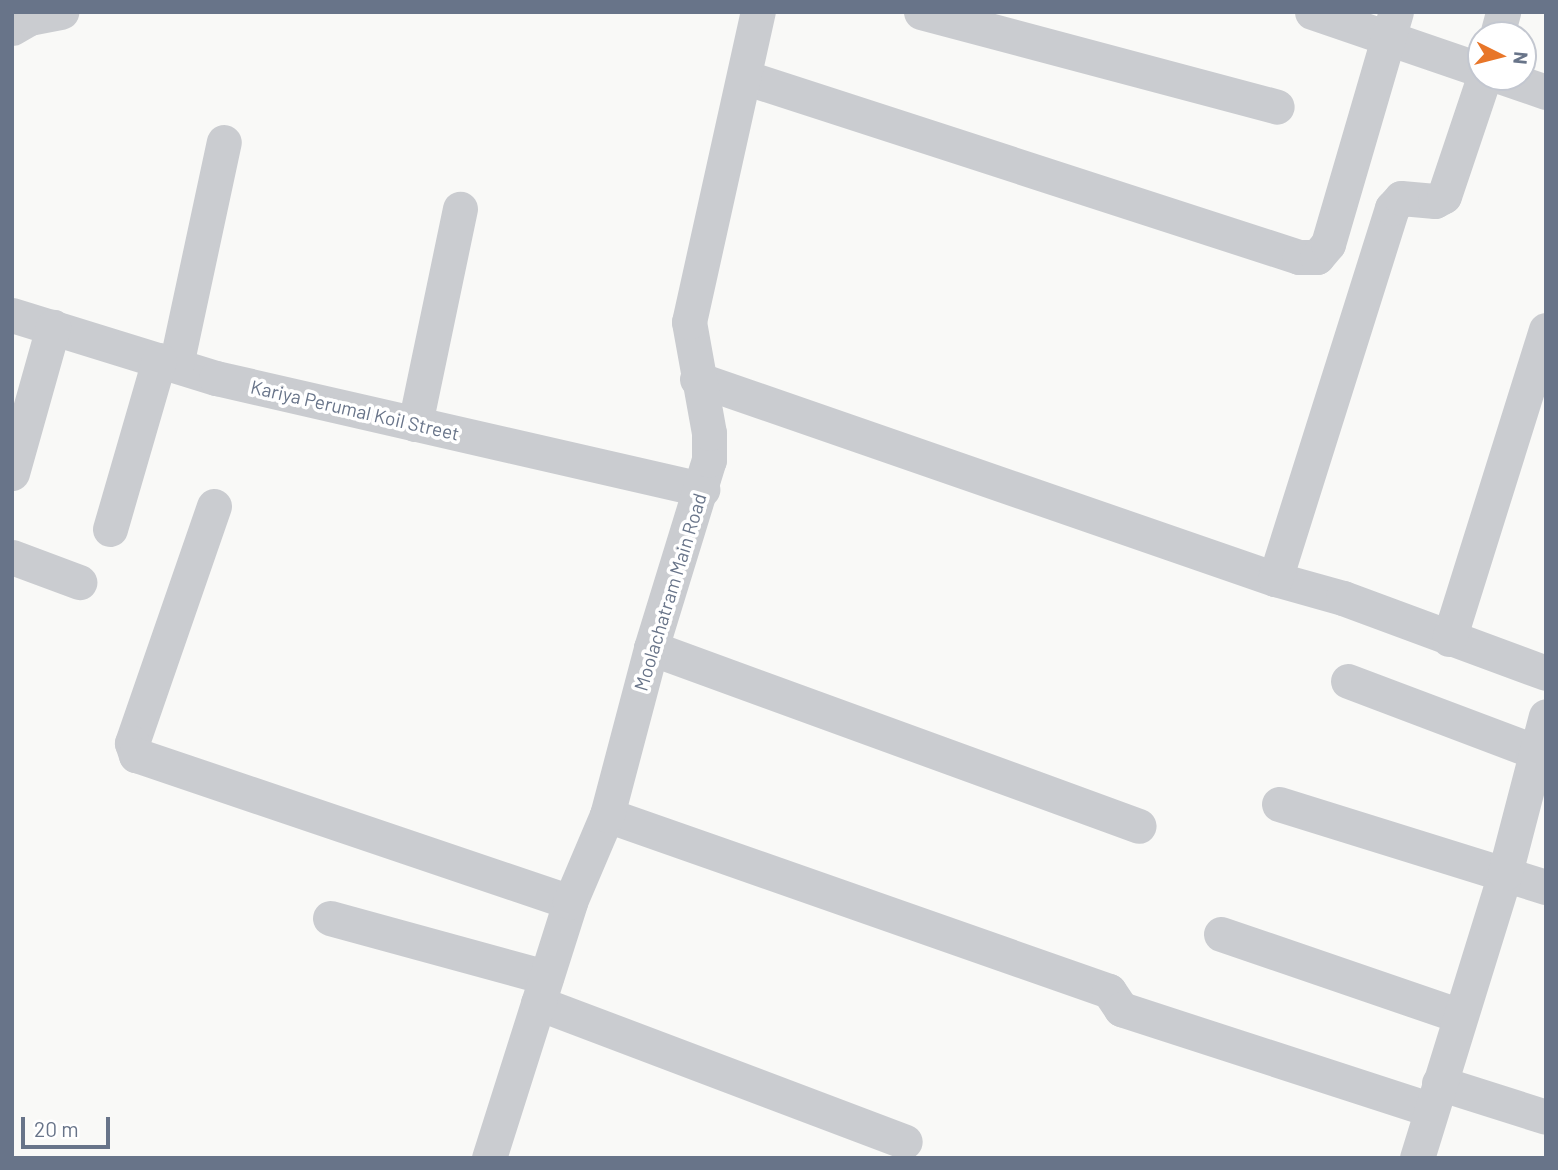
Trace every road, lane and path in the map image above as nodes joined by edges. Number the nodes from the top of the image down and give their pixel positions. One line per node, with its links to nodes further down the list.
1 (61, 12): 6 (street)
2 (758, 12): 8 (street, Moolachatram Main Road)
3 (921, 12): 10 (street)
4 (1312, 12): 5 (street)
5 (1393, 25): 7 (street); 8 (street)
6 (12, 28)
7 (1467, 63)
8 (744, 77): 17 (street, Moolachatram Main Road)
9 (1479, 91): 24 (street)
10 (1277, 107)
11 (224, 142): 16 (street)
12 (460, 209): 18 (street)
13 (12, 314): 14 (street, Kariya Perumal Koil Street)
14 (53, 327): 16 (street, Kariya Perumal Koil Street); 19 (street)
15 (1546, 330): 26 (street)
16 (167, 363): 18 (street, Kariya Perumal Koil Street); 22 (street)
17 (697, 379): 20 (street, Moolachatram Main Road); 24 (street)
18 (415, 424): 20 (street, Kariya Perumal Koil Street)
19 (12, 473)
20 (702, 489): 27 (street, Moolachatram Main Road)
21 (214, 506): 37 (street)
22 (110, 529)
23 (12, 557): 25 (street)
24 (1275, 579): 26 (street)
25 (79, 582)
26 (1449, 639): 28 (street)
27 (651, 648): 33 (street, Moolachatram Main Road); 34 (street)
28 (1546, 673)
29 (1348, 681): 31 (street)
30 (1546, 716): 31 (street)
31 (1541, 754): 35 (street)
32 (1279, 804): 35 (street)
33 (607, 815): 37 (street, Moolachatram Main Road); 42 (street)
34 (1139, 826)
35 (1505, 873): 36 (street); 41 (street)
36 (1546, 887)
37 (570, 902): 40 (street, Moolachatram Main Road)
38 (330, 918): 40 (street)
39 (1221, 934): 41 (street)
40 (542, 990): 44 (street); 45 (street, Moolachatram Main Road)
41 (1458, 1015): 42 (street)
42 (1434, 1096): 43 (street); 46 (street)
43 (1546, 1117)
44 (905, 1142)
45 (489, 1158)
46 (1417, 1158)

